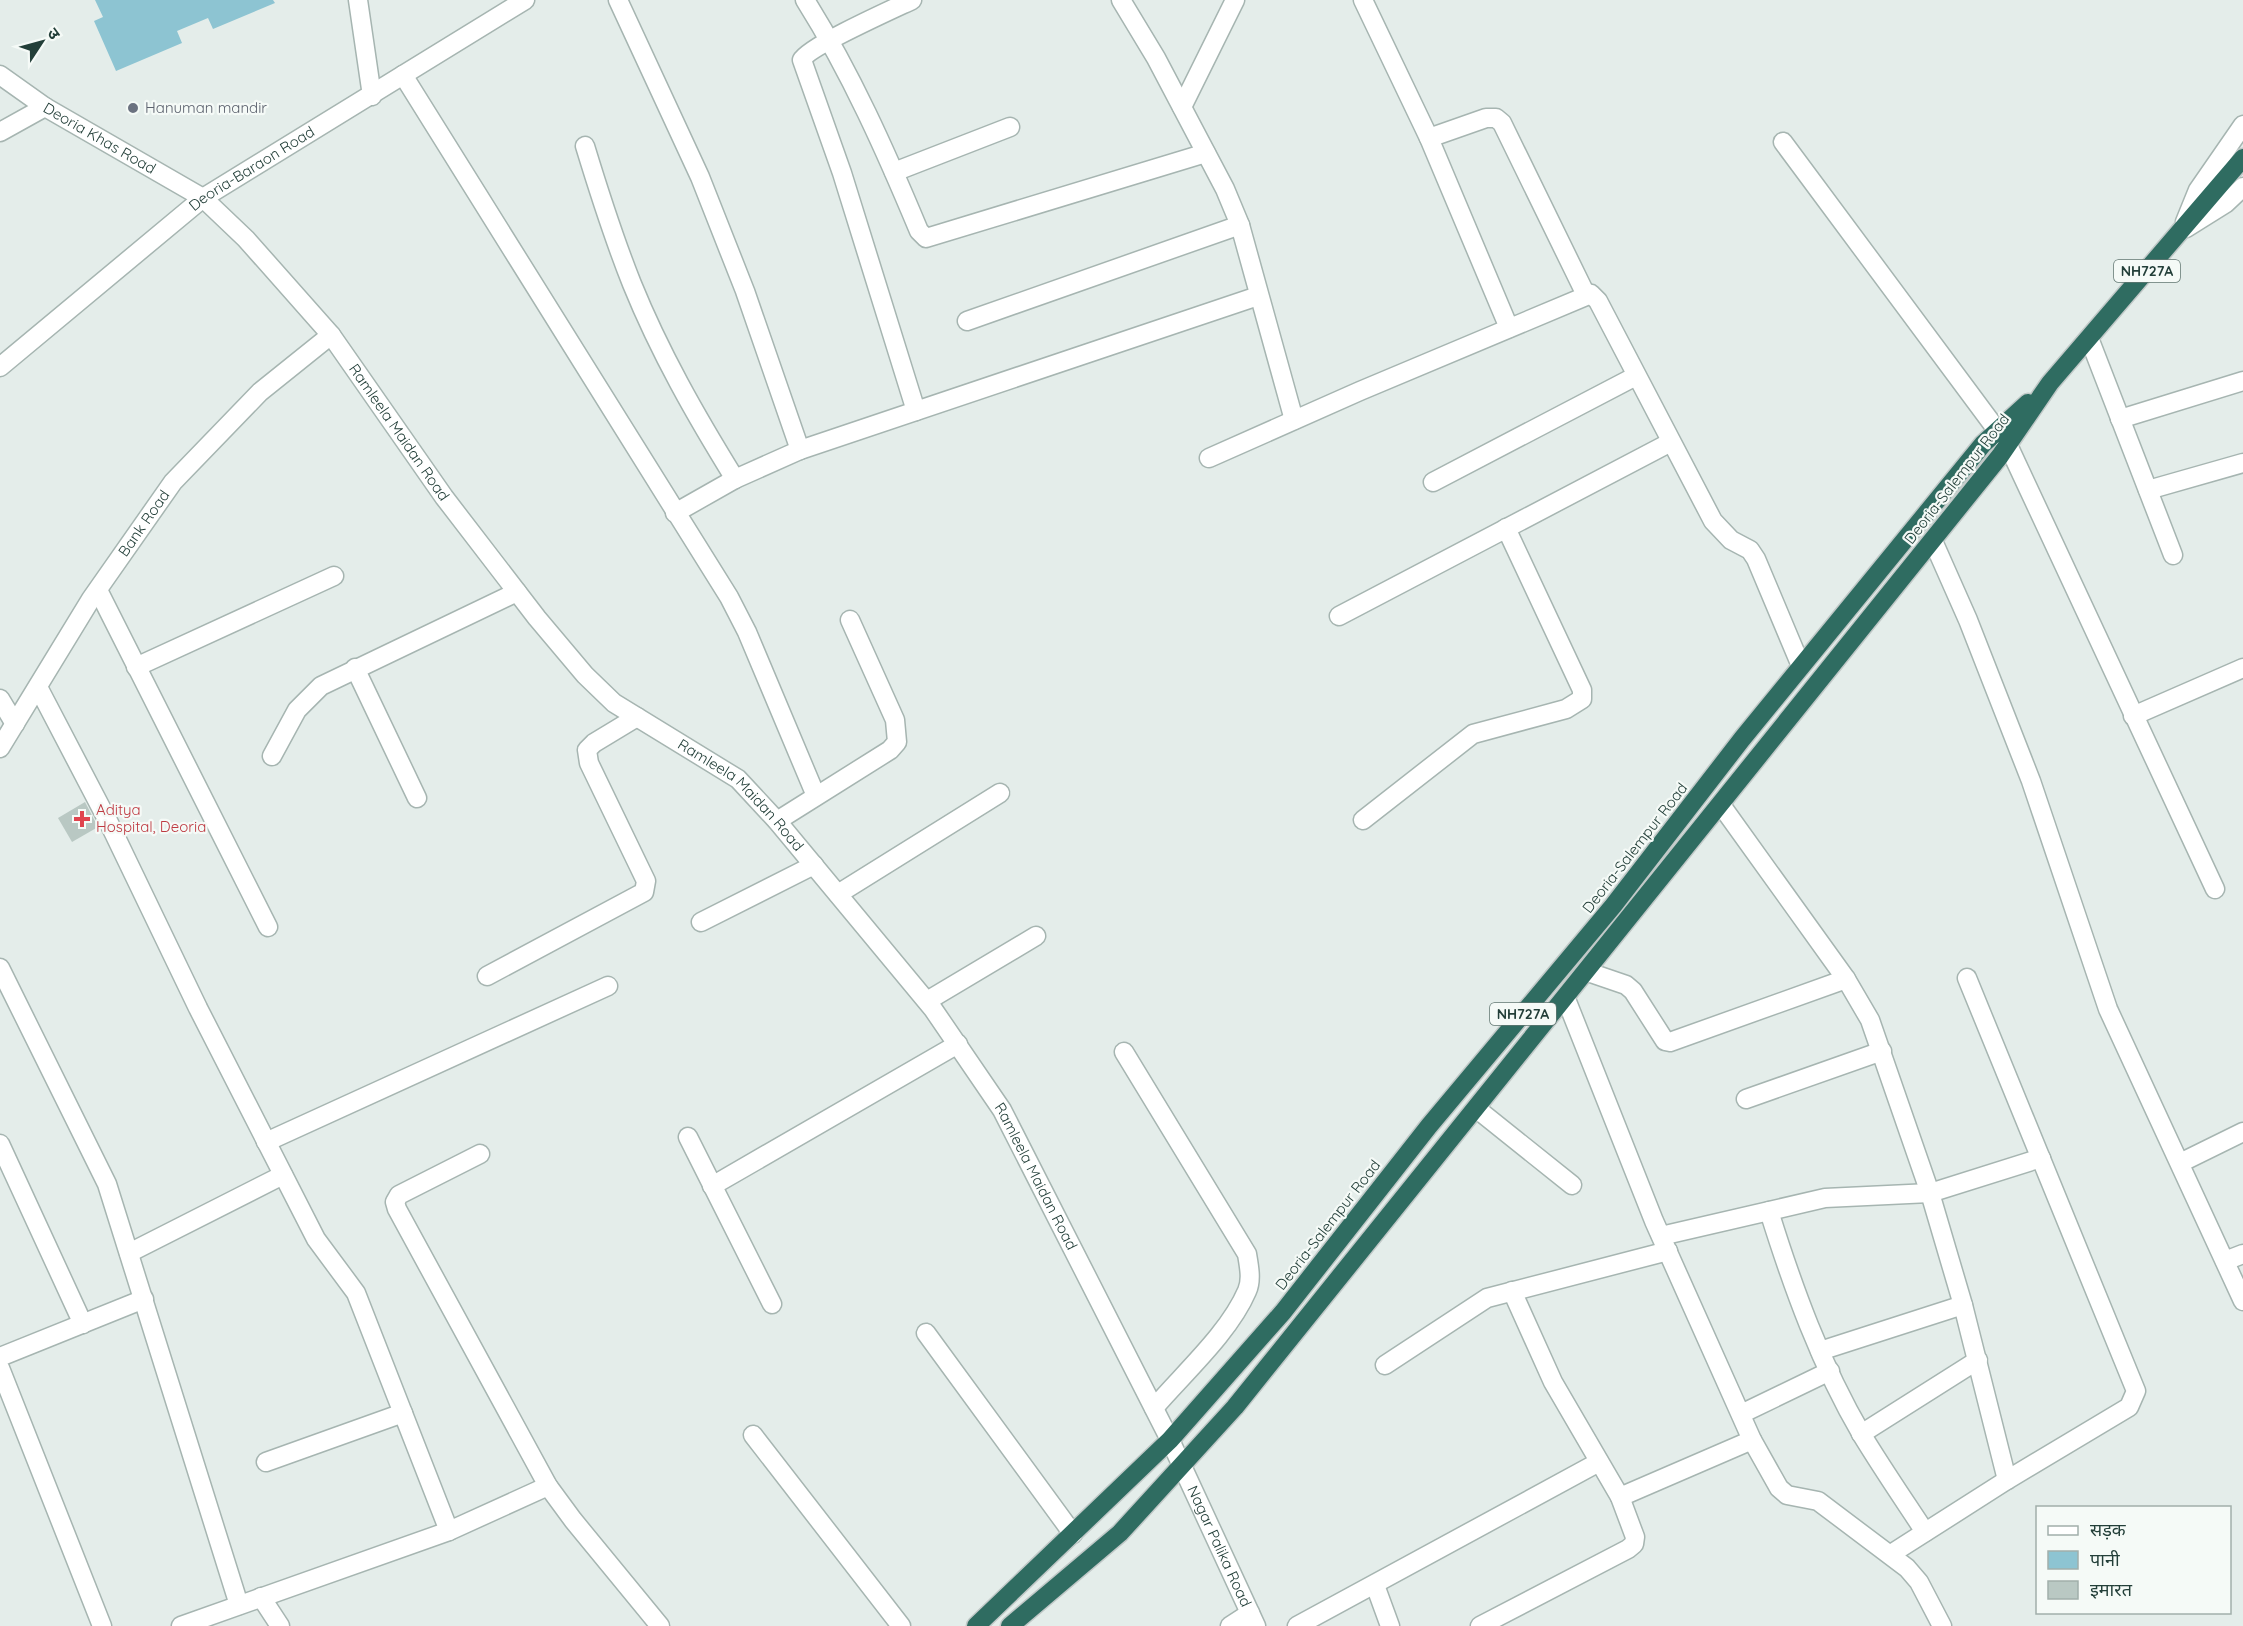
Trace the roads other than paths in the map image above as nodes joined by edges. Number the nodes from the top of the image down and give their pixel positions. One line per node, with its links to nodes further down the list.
1 (358, 0): 12 (street)
2 (525, 0): 11 (street, Deoria-Baraon Road)
3 (618, 0): 42 (street)
4 (805, 0): 9 (street)
5 (912, 0): 9 (street)
6 (1122, 0): 14 (street)
7 (1235, 0): 14 (street)
8 (1363, 0): 18 (street)
9 (831, 40): 23 (street); 37 (street)
10 (0, 75): 13 (street, Deoria Khas Road)
11 (403, 75): 12 (street, Deoria-Baraon Road); 48 (street)
12 (372, 96): 25 (street, Deoria-Baraon Road)
13 (45, 106): 17 (street); 25 (street, Deoria Khas Road)
14 (1182, 107): 21 (street)
15 (2243, 125): 27 (street)
16 (1010, 127): 23 (street)
17 (0, 132)
18 (1428, 138): 29 (street); 31 (street)
19 (1784, 142): 40 (street)
20 (585, 146): 45 (street)
21 (1206, 153): 23 (street); 26 (street)
22 (2243, 158): 27 (highway, NH727A)
23 (894, 172)
24 (2243, 187): 27 (street)
25 (203, 198): 32 (street, Ramleela Maidan Road); 34 (street, Deoria-Baraon Road)
26 (1240, 225): 28 (street); 30 (street)
27 (2182, 230): 33 (highway, NH727A)
28 (1258, 296): 37 (street); 39 (street)
29 (1586, 296): 31 (street); 35 (street)
30 (967, 321)
31 (1509, 328): 39 (street)
32 (332, 335): 53 (street, Bank Road); 54 (street, Ramleela Maidan Road)
33 (2088, 338): 38 (street); 40 (highway, Deoria-Salempur Road / NH727A)
34 (0, 367)
35 (1636, 376): 41 (street); 46 (street)
36 (2243, 381): 38 (street)
37 (916, 411): 42 (street)
38 (2120, 419): 47 (street)
39 (1294, 420): 43 (street)
40 (2003, 438): 50 (highway, Deoria-Salempur Road / NH727A); 57 (highway, Deoria-Salempur Road / NH727A); 63 (street)
41 (1671, 442): 49 (street); 57 (street)
42 (800, 450): 45 (street)
43 (1209, 458)
44 (2243, 463): 47 (street)
45 (735, 479): 48 (street)
46 (1433, 482)
47 (2148, 490): 51 (street)
48 (675, 513): 69 (street)
49 (1506, 528): 55 (street); 72 (street)
50 (1932, 541): 71 (highway, Deoria-Salempur Road / NH727A); 99 (street)
51 (2173, 555)
52 (333, 576): 58 (street)
53 (98, 590): 58 (street); 61 (street, Bank Road)
54 (517, 592): 59 (street); 64 (street, Ramleela Maidan Road)
55 (1339, 616)
56 (850, 620): 69 (street)
57 (1801, 666): 127 (highway, Deoria-Salempur Road / NH727A)
58 (136, 667): 78 (street)
59 (355, 668): 67 (street); 70 (street)
60 (2243, 668): 63 (street)
61 (38, 687): 65 (street, Bank Road); 95 (street)
62 (0, 699): 65 (street)
63 (2133, 716): 75 (street)
64 (637, 717): 73 (street, Ramleela Maidan Road); 82 (street)
65 (15, 724): 66 (street, Bank Road)
66 (0, 747)
67 (272, 756)
68 (1000, 793): 76 (street)
69 (816, 796): 73 (street)
70 (417, 798)
71 (1721, 805): 81 (highway, Deoria-Salempur Road / NH727A); 84 (street)
72 (1363, 820)
73 (777, 821): 74 (street, Ramleela Maidan Road)
74 (814, 865): 76 (street, Ramleela Maidan Road); 77 (street)
75 (2215, 889)
76 (838, 894): 87 (street, Ramleela Maidan Road)
77 (701, 922)
78 (267, 927)
79 (1036, 936): 87 (street)
80 (0, 968): 106 (street)
81 (1588, 972): 84 (street); 86 (highway, Deoria-Salempur Road / NH727A)
82 (487, 976)
83 (1967, 978): 98 (street)
84 (1846, 979): 89 (street)
85 (608, 986): 95 (street)
86 (1566, 999): 92 (highway, Deoria-Salempur Road / NH727A); 105 (street)
87 (927, 1001): 88 (street, Ramleela Maidan Road)
88 (958, 1044): 102 (street); 122 (street, Ramleela Maidan Road)
89 (1882, 1051): 91 (street); 103 (street)
90 (1124, 1052): 122 (street)
91 (1746, 1099)
92 (1477, 1109): 101 (street); 131 (highway, Deoria-Salempur Road / NH727A)
93 (2243, 1132): 99 (street)
94 (688, 1137): 102 (street)
95 (266, 1142): 100 (street)
96 (0, 1144): 114 (street)
97 (480, 1154): 133 (street)
98 (2041, 1158): 103 (street); 132 (street)
99 (2180, 1163): 108 (street)
100 (283, 1175): 106 (street); 123 (street)
101 (1572, 1185)
102 (712, 1186): 112 (street)
103 (1930, 1193): 104 (street); 113 (street)
104 (1769, 1211): 105 (street); 116 (street)
105 (1664, 1244): 109 (street); 124 (street)
106 (129, 1253): 110 (street)
107 (2243, 1254): 108 (street)
108 (2225, 1261): 111 (street)
109 (1512, 1291): 119 (street); 130 (street)
110 (144, 1299): 114 (street); 141 (street)
111 (2243, 1301)
112 (772, 1304)
113 (1963, 1305): 116 (street); 118 (street)
114 (83, 1324): 117 (street)
115 (926, 1334): 137 (street)
116 (1820, 1351): 121 (street)
117 (0, 1357)
118 (1978, 1360): 125 (street); 132 (street)
119 (1385, 1365)
120 (0, 1368): 143 (street)
121 (1830, 1371): 124 (street); 125 (street)
122 (1154, 1408): 127 (street, Ramleela Maidan Road)
123 (403, 1413): 129 (street); 135 (street)
124 (1741, 1414): 128 (street)
125 (1862, 1434): 136 (street)
126 (753, 1435): 147 (street)
127 (1170, 1440): 131 (street, Ramleela Maidan Road); 137 (highway, Deoria-Salempur Road / NH727A)
128 (1752, 1440): 134 (street); 138 (street)
129 (266, 1462)
130 (1599, 1462): 134 (street); 139 (street)
131 (1183, 1466): 142 (street, Nagar Palika Road); 149 (highway, Deoria-Salempur Road / NH727A)
132 (2007, 1480): 136 (street)
133 (548, 1486): 135 (street); 146 (street)
134 (1620, 1497): 153 (street)
135 (449, 1531): 140 (street)
136 (1925, 1532): 138 (street)
137 (1073, 1534): 148 (highway, Deoria-Salempur Road / NH727A)
138 (1891, 1554): 154 (street)
139 (1375, 1585): 151 (street); 152 (street)
140 (261, 1598): 141 (street); 145 (street)
141 (238, 1605): 144 (street)
142 (1253, 1619): 150 (street)
143 (102, 1626)
144 (181, 1626)
145 (280, 1626)
146 (660, 1626)
147 (901, 1626)
148 (976, 1626)
149 (1010, 1626)
150 (1230, 1626)
151 (1297, 1626)
152 (1390, 1626)
153 (1480, 1626)
154 (1942, 1626)

